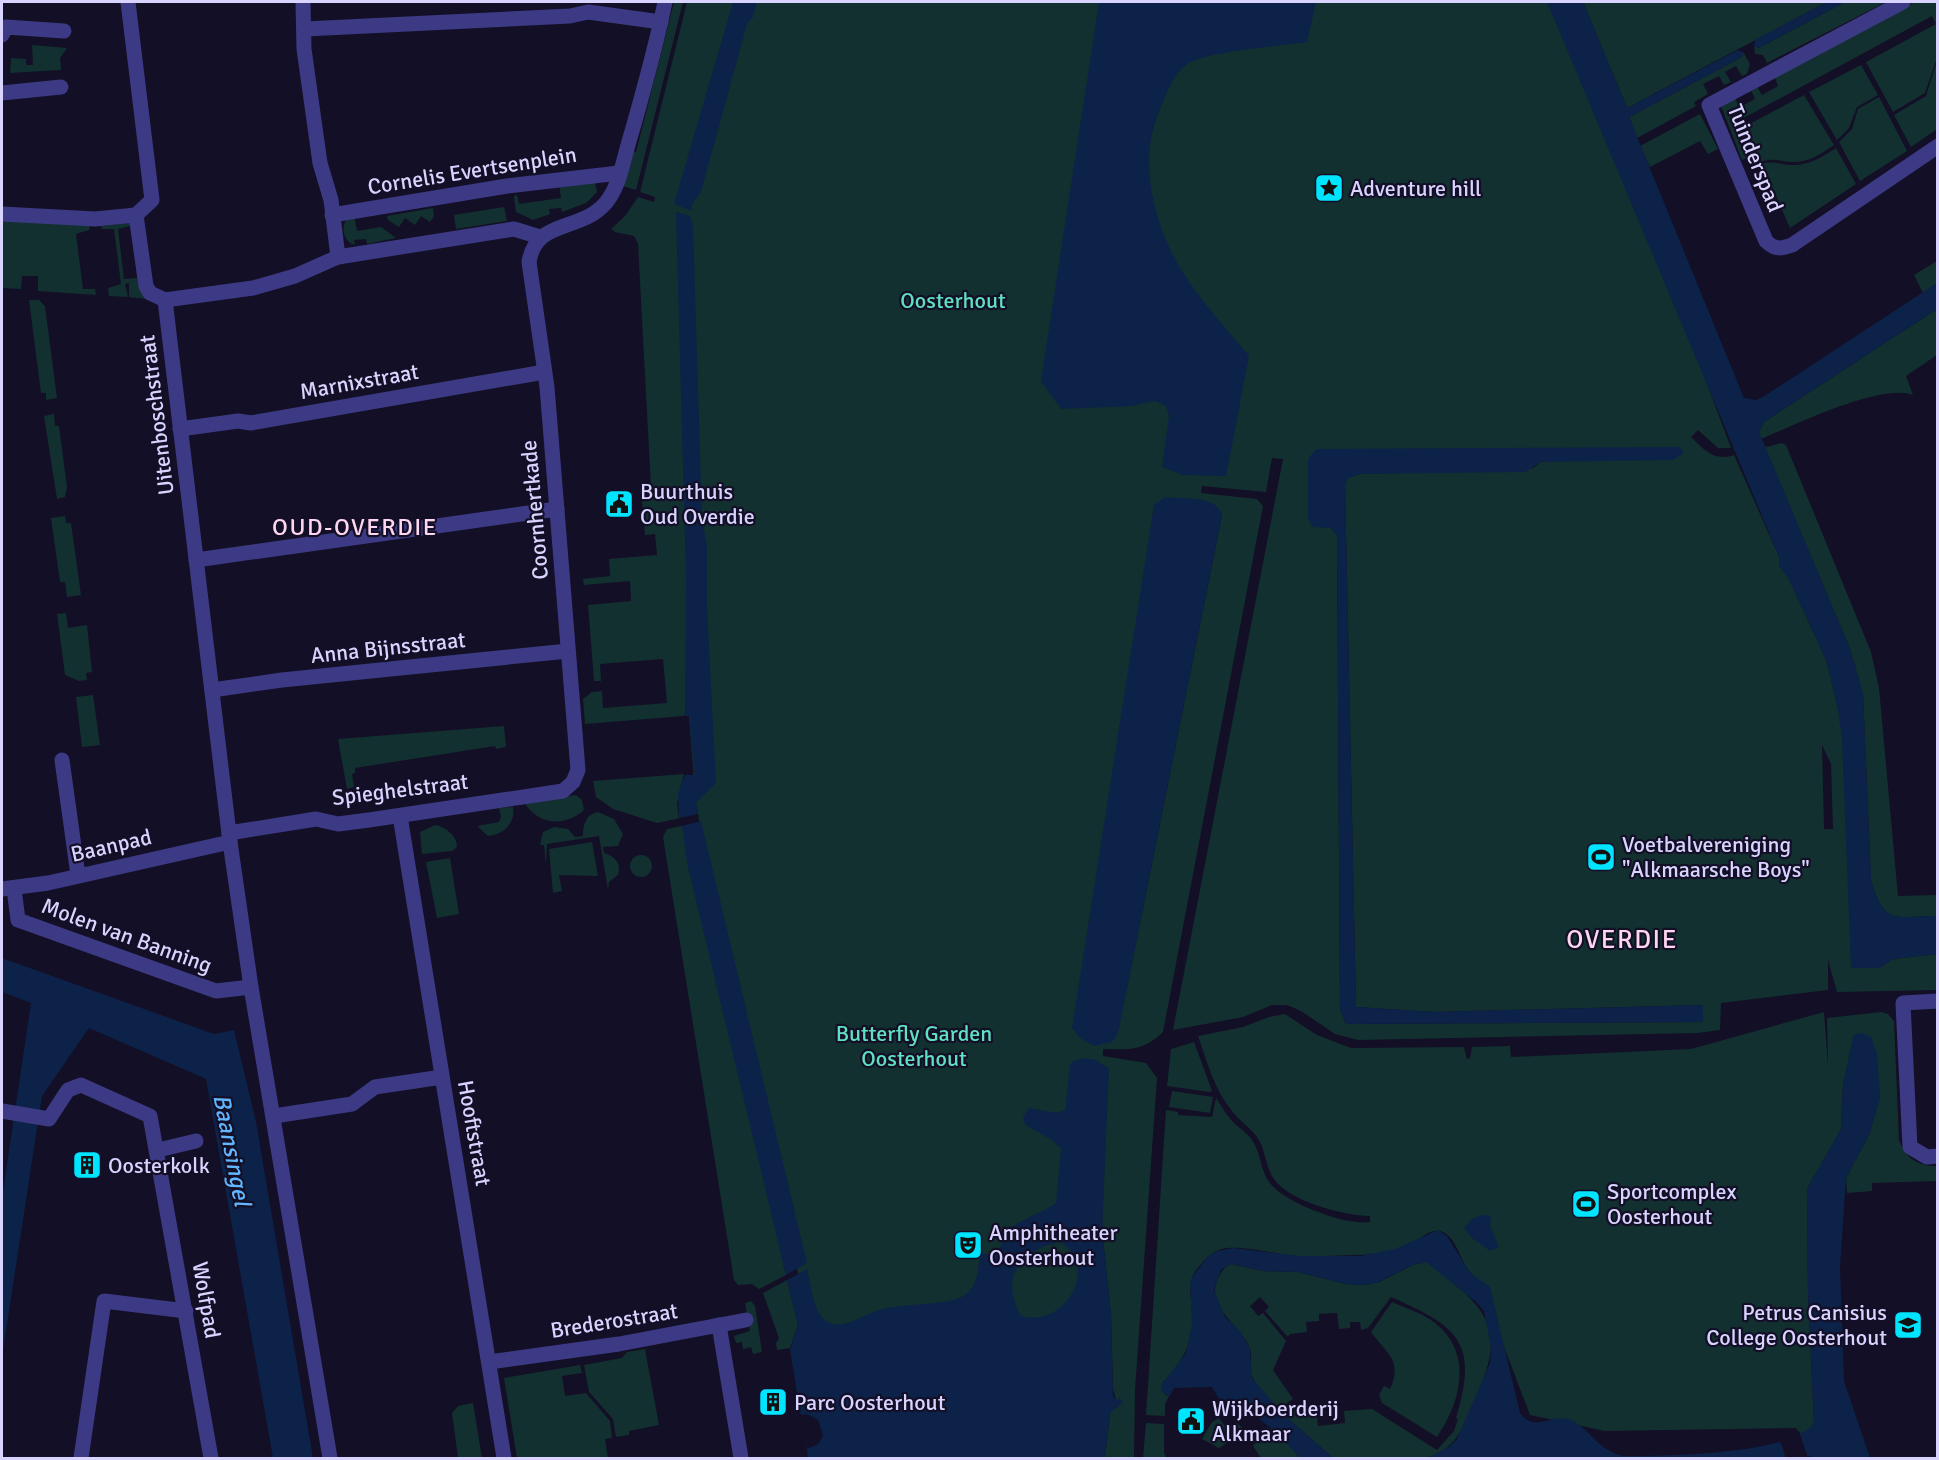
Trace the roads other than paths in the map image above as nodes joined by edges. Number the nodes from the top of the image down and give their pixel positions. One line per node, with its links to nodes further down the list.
1 (128, 2): 14 (street)
2 (303, 2): 6 (street)
3 (665, 2): 5 (street)
4 (1903, 2): 11 (street, Tuinderspad)
5 (661, 22): 6 (street); 12 (street)
6 (305, 30): 15 (street)
7 (64, 31): 8 (street)
8 (2, 35)
9 (61, 87): 10 (street)
10 (2, 93)
11 (1938, 146)
12 (617, 180): 15 (street, Cornelis Evertsenplein); 16 (street)
13 (2, 214): 14 (street)
14 (136, 215): 18 (street)
15 (332, 215): 17 (street)
16 (540, 237): 17 (street); 19 (street, Coornhertkade)
17 (338, 257): 18 (street)
18 (165, 300): 20 (street, Uitenboschstraat)
19 (544, 372): 20 (street, Marnixstraat); 21 (street, Coornhertkade)
20 (180, 429): 22 (street, Uitenboschstraat)
21 (557, 509): 22 (street); 23 (street, Coornhertkade)
22 (196, 560): 24 (street, Uitenboschstraat)
23 (568, 651): 24 (street, Anna Bijnsstraat); 26 (street, Coornhertkade)
24 (212, 690): 28 (street, Uitenboschstraat)
25 (62, 760): 29 (street)
26 (573, 782): 27 (street, Spieghelstraat)
27 (400, 816): 28 (street, Spieghelstraat); 33 (street, Hooftstraat)
28 (229, 837): 29 (street, Baanpad); 31 (street)
29 (78, 875): 30 (street, Baanpad)
30 (8, 889): 31 (street, Molen van Banning)
31 (251, 987): 35 (street)
32 (1938, 1001): 38 (street)
33 (442, 1077): 35 (street); 42 (street, Hooftstraat)
34 (7, 1112): 37 (street, Wolfpad)
35 (274, 1116): 45 (street)
36 (196, 1141): 37 (street)
37 (158, 1150): 39 (street, Wolfpad)
38 (1938, 1156)
39 (186, 1311): 43 (street); 44 (street, Wolfpad)
40 (746, 1320): 41 (street, Brederostraat)
41 (719, 1325): 42 (street, Brederostraat); 47 (street)
42 (489, 1362): 46 (street, Hooftstraat)
43 (81, 1458)
44 (211, 1458)
45 (330, 1458)
46 (504, 1458)
47 (741, 1458)

